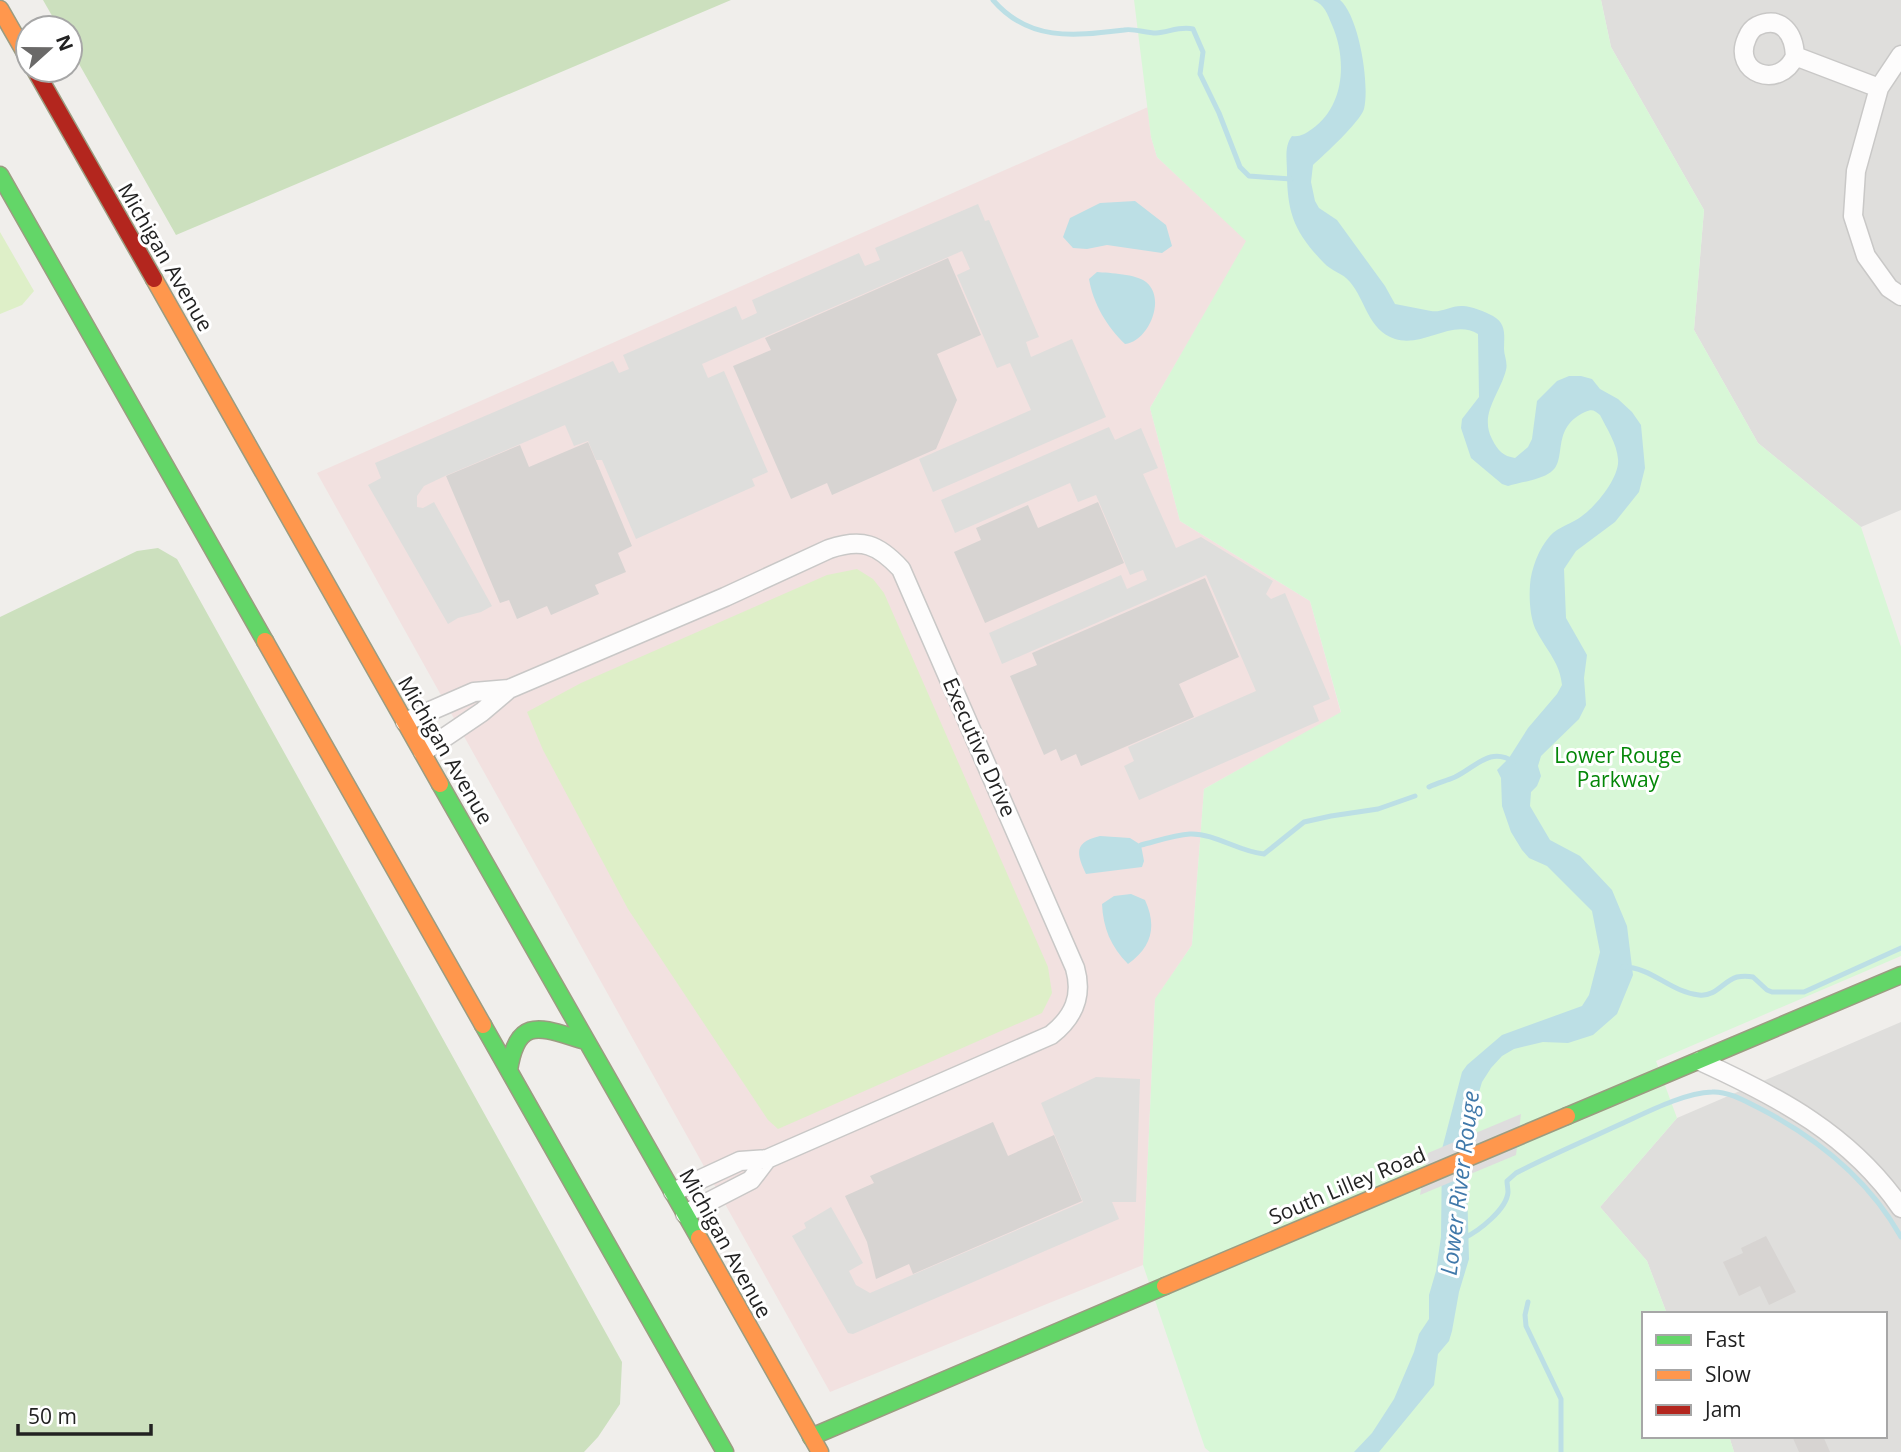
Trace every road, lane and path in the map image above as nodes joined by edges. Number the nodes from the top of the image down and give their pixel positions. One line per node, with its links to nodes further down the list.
1 (0, 9): 2 (main road)
2 (14, 34)
3 (1901, 55): 6 (street)
4 (1795, 56): 6 (street)
5 (43, 84): 10 (main road, Michigan Avenue)
6 (1879, 88): 8 (street)
7 (0, 174): 15 (main road)
8 (1901, 296)
9 (509, 689): 10 (street, Executive Drive); 11 (street, Executive Drive); 16 (street, Executive Drive)
10 (405, 722): 11 (main road, Michigan Avenue)
11 (423, 752): 13 (main road, Michigan Avenue)
12 (1901, 975): 14 (main road, South Lilley Road)
13 (586, 1041): 15 (main road); 17 (main road, Michigan Avenue)
14 (1700, 1060): 18 (street); 20 (main road, South Lilley Road)
15 (509, 1070): 21 (main road)
16 (767, 1159): 17 (street, Executive Drive); 19 (street, Executive Drive)
17 (673, 1192): 19 (main road, Michigan Avenue)
18 (1901, 1208)
19 (685, 1214): 20 (main road, Michigan Avenue)
20 (811, 1437): 22 (main road, Michigan Avenue)
21 (725, 1452)
22 (820, 1452)

